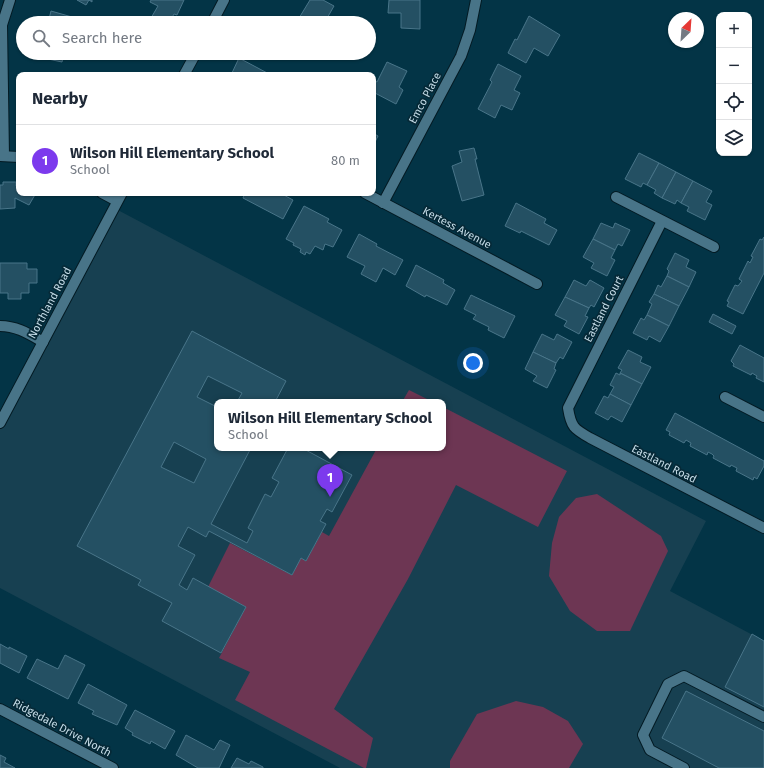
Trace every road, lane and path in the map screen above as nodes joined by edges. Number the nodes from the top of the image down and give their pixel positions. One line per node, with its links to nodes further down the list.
1 (10, 0): 7 (street)
2 (224, 0): 4 (street)
3 (476, 0): 12 (street, Emco Place)
4 (216, 16)
5 (192, 60): 6 (street)
6 (186, 72)
7 (2, 156): 8 (street)
8 (16, 157)
9 (371, 196): 12 (street, Kertess Avenue)
10 (120, 197): 17 (street, Northland Road)
11 (616, 197): 13 (street)
12 (384, 203): 15 (street, Kertess Avenue)
13 (662, 221): 14 (street); 19 (street, Eastland Court)
14 (714, 247)
15 (537, 284)
16 (0, 326): 17 (street)
17 (43, 342): 21 (street, Northland Road)
18 (725, 397): 20 (street)
19 (568, 408): 22 (street, Eastland Road)
20 (764, 418)
21 (0, 423)
22 (764, 528)
23 (0, 709): 25 (street, Ridgedale Drive North)
24 (764, 717): 26 (street)
25 (114, 768)
26 (684, 768)

